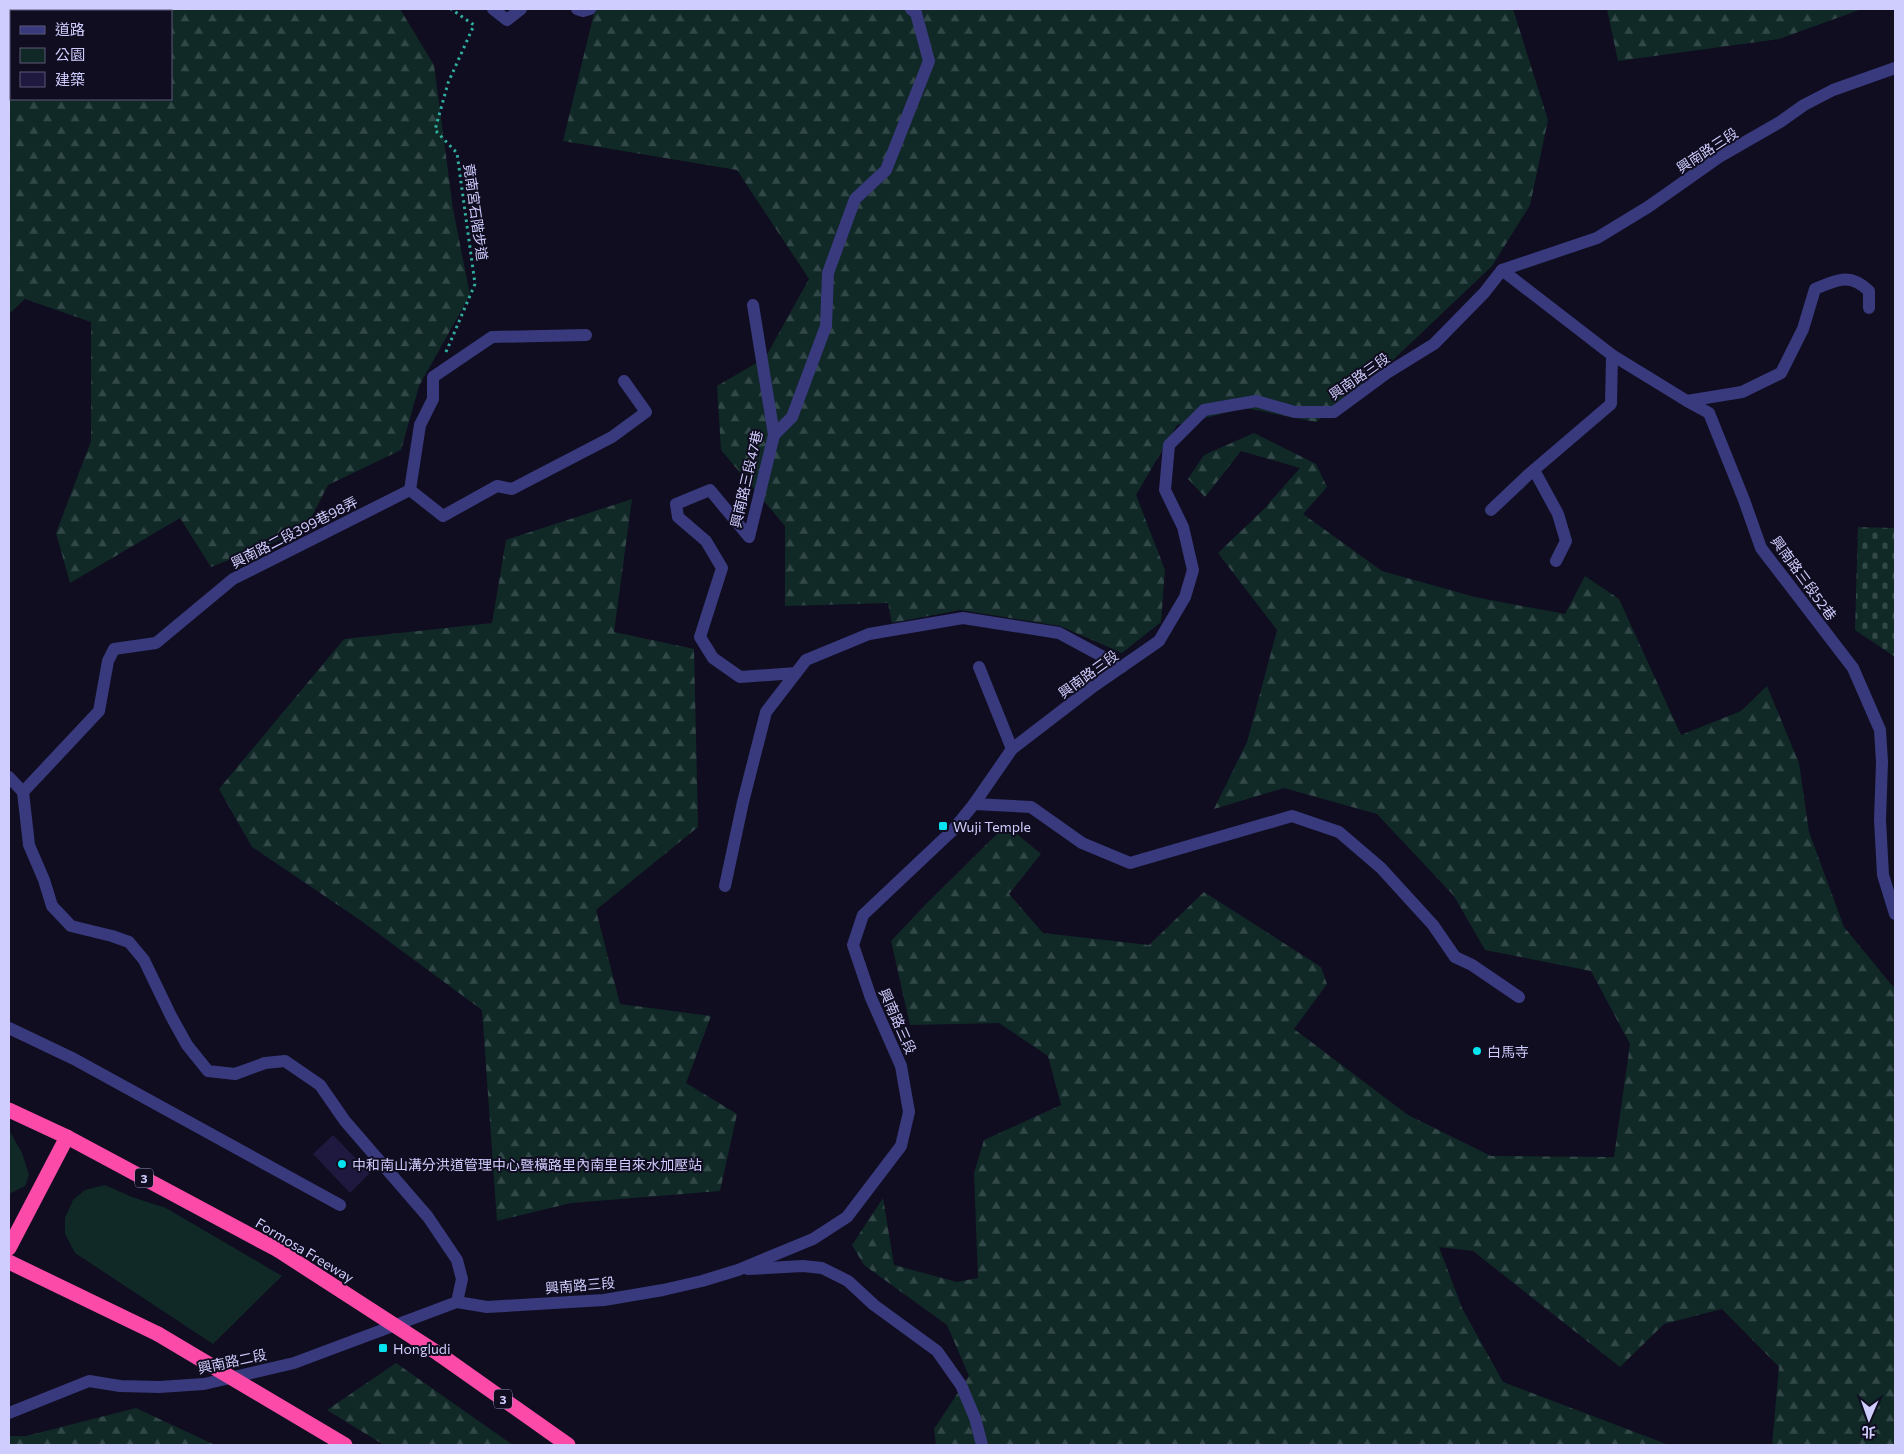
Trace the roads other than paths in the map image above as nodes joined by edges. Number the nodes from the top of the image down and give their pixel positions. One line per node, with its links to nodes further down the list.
1 (494, 9): 2 (street)
2 (521, 9)
3 (577, 9): 4 (street)
4 (590, 9)
5 (911, 9): 14 (street)
6 (1895, 68): 7 (street, 興南路三段)
7 (1502, 270): 11 (street, 興南路三段52巷); 20 (street, 興南路三段)
8 (753, 305): 14 (street, 興南路三段47巷)
9 (1869, 308): 13 (street)
10 (586, 334): 16 (street)
11 (1612, 356): 13 (street, 興南路三段52巷); 15 (street)
12 (624, 381): 16 (street)
13 (1687, 401): 27 (street, 興南路三段52巷)
14 (774, 435): 21 (street, 興南路三段47巷)
15 (1534, 470): 17 (street); 18 (street)
16 (410, 490): 24 (street, 興南路二段399巷98弄)
17 (1491, 510)
18 (1556, 561)
19 (979, 667): 22 (street)
20 (1122, 667): 21 (street); 22 (street, 興南路三段)
21 (796, 673): 26 (street)
22 (1012, 749): 25 (street, 興南路三段)
23 (9, 777): 24 (street)
24 (23, 792): 36 (street)
25 (974, 804): 28 (street); 35 (street, 興南路三段)
26 (725, 886)
27 (1895, 914)
28 (1519, 997)
29 (9, 1028): 32 (street)
30 (9, 1110): 31 (highway, Formosa Freeway / 3)
31 (67, 1137): 33 (highway); 39 (highway, Formosa Freeway / 3, bridge)
32 (340, 1205)
33 (9, 1248)
34 (9, 1262): 38 (highway, bridge)
35 (738, 1270): 36 (street, 興南路三段); 40 (street)
36 (457, 1302): 37 (street, 興南路二段)
37 (9, 1413)
38 (345, 1445)
39 (568, 1445)
40 (982, 1445)

